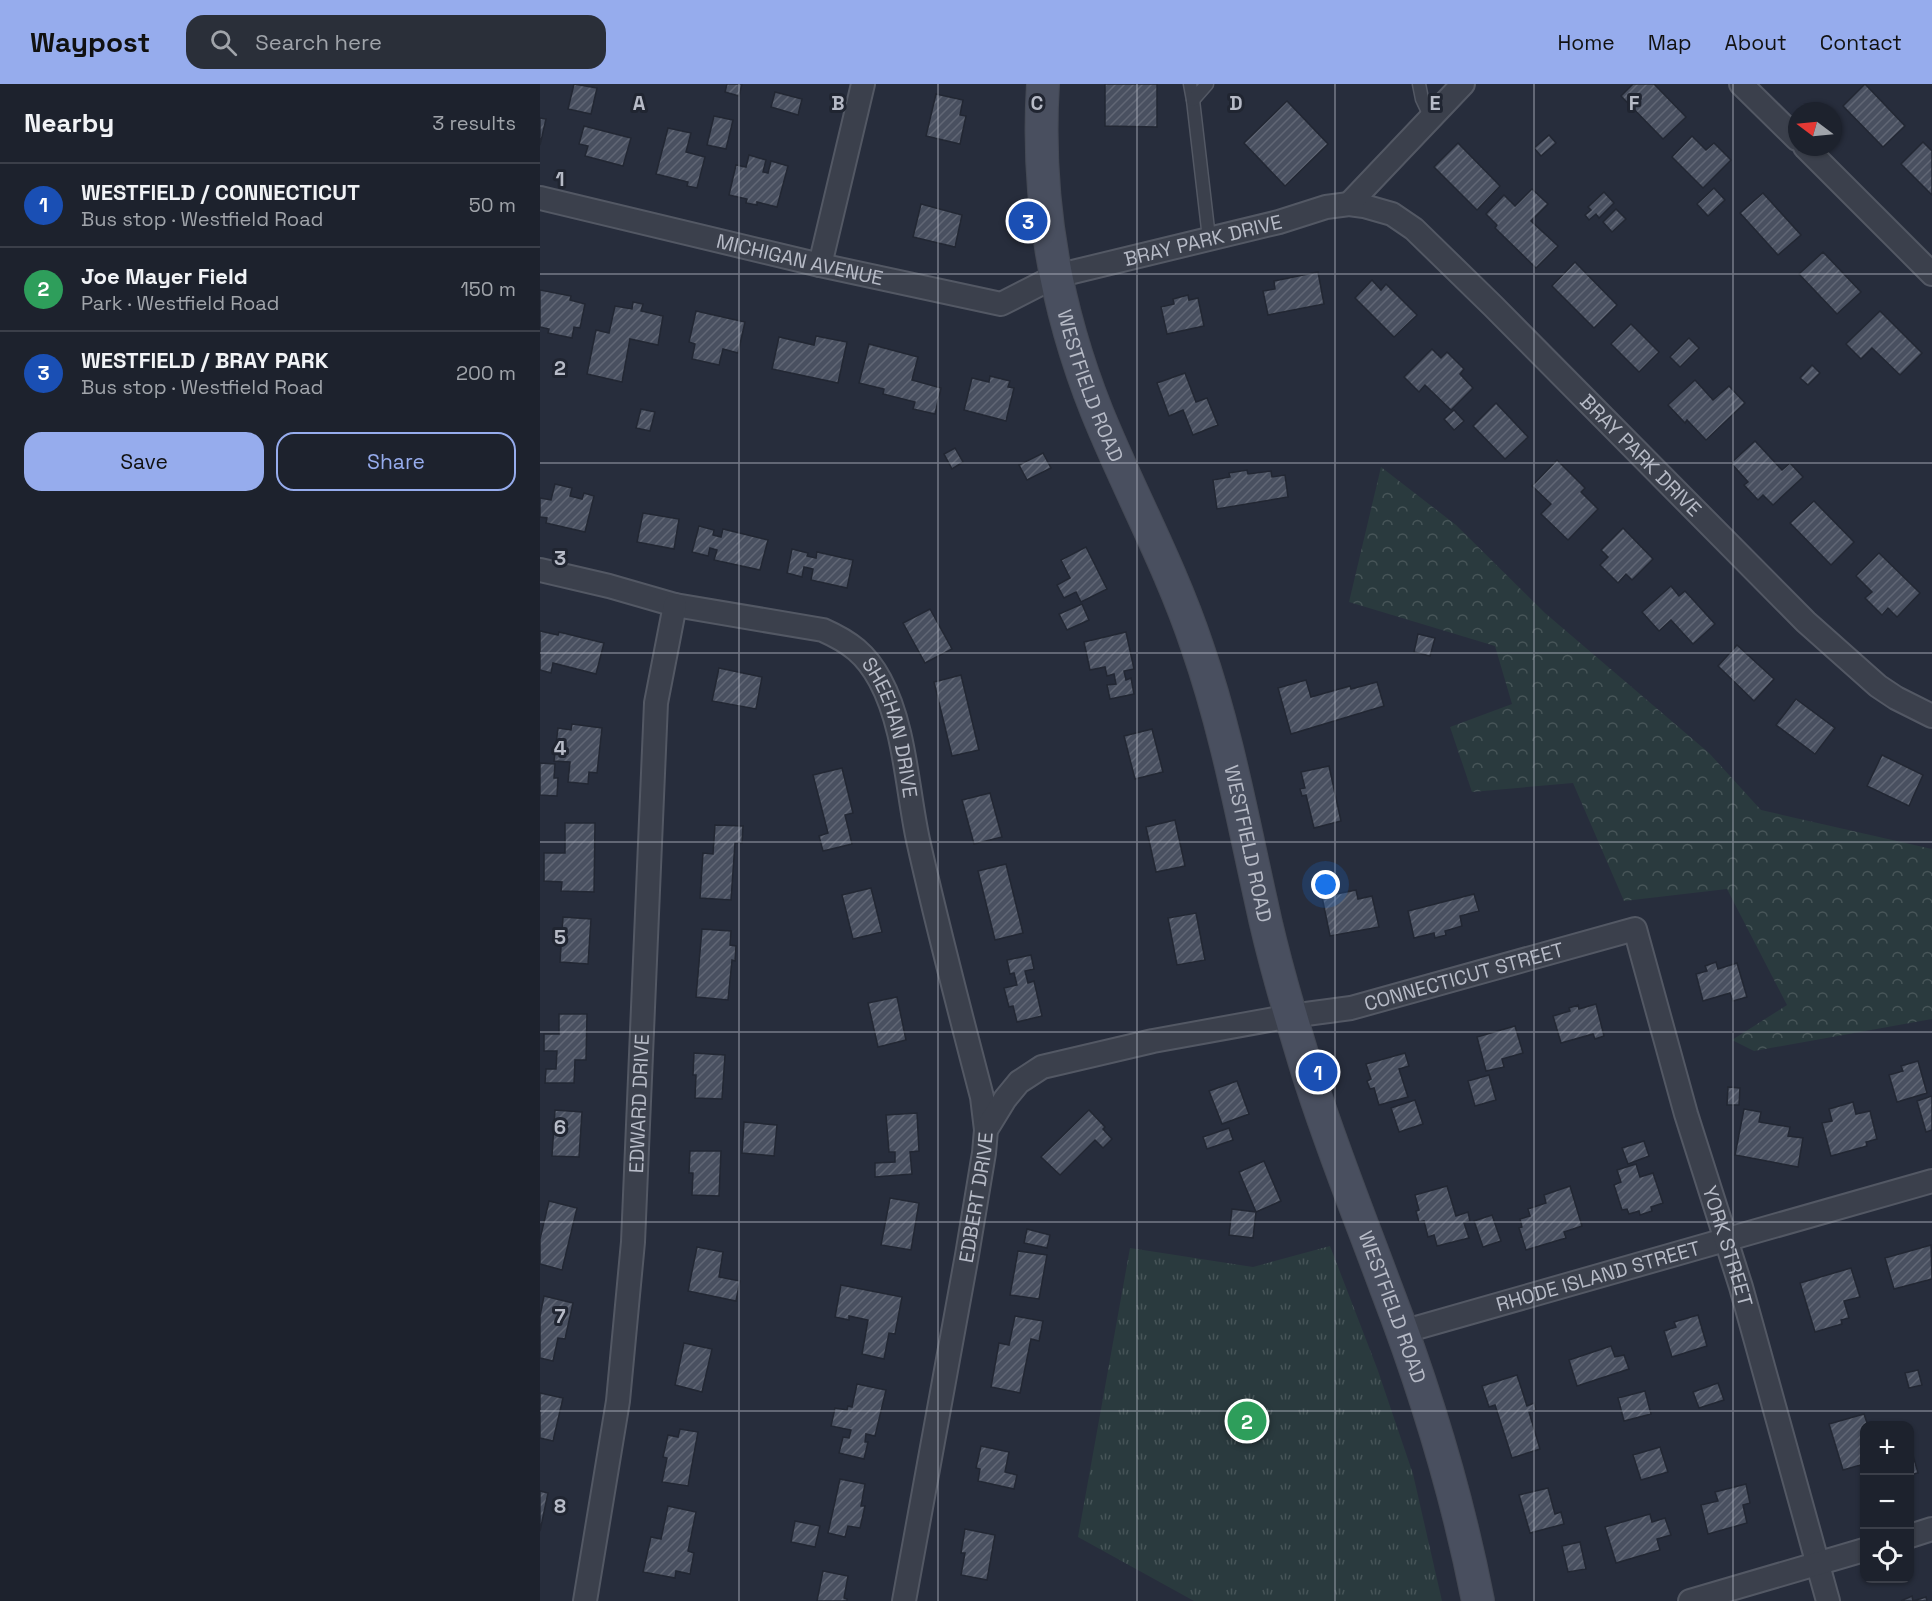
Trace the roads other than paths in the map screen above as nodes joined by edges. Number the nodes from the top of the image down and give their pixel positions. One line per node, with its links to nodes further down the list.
1 (863, 84): 15 (street)
2 (1043, 84): 17 (main road, WESTFIELD ROAD)
3 (1190, 84): 8 (lane)
4 (1207, 84): 8 (lane)
5 (1419, 84): 9 (lane)
6 (1463, 84): 9 (street)
7 (1741, 84): 10 (street)
8 (1193, 100): 14 (lane)
9 (1431, 118): 13 (street)
10 (1788, 130)
11 (1814, 156): 16 (street)
12 (540, 198): 15 (street, MICHIGAN AVENUE)
13 (1349, 204): 14 (street, BRAY PARK DRIVE); 20 (street, BRAY PARK DRIVE)
14 (1209, 238): 17 (street, BRAY PARK DRIVE)
15 (820, 266): 17 (street, MICHIGAN AVENUE)
16 (1932, 274)
17 (1056, 276): 22 (main road, WESTFIELD ROAD)
18 (540, 570): 19 (street, SHEEHAN DRIVE)
19 (675, 605): 23 (street, SHEEHAN DRIVE); 31 (street, EDWARD DRIVE)
20 (1932, 716)
21 (1635, 929): 22 (street, CONNECTICUT STREET); 25 (street, YORK STREET)
22 (1291, 1016): 23 (street, EDBERT DRIVE); 26 (main road, WESTFIELD ROAD)
23 (986, 1130): 32 (street, EDBERT DRIVE)
24 (1932, 1181): 25 (street, RHODE ISLAND STREET)
25 (1727, 1239): 26 (street, RHODE ISLAND STREET); 30 (street, YORK STREET)
26 (1402, 1332): 33 (main road, WESTFIELD ROAD)
27 (1932, 1529): 28 (street)
28 (1914, 1535)
29 (1860, 1551): 30 (street)
30 (1818, 1565): 34 (street); 35 (street, YORK STREET)
31 (585, 1601)
32 (904, 1601)
33 (1478, 1601)
34 (1690, 1601)
35 (1828, 1601)

